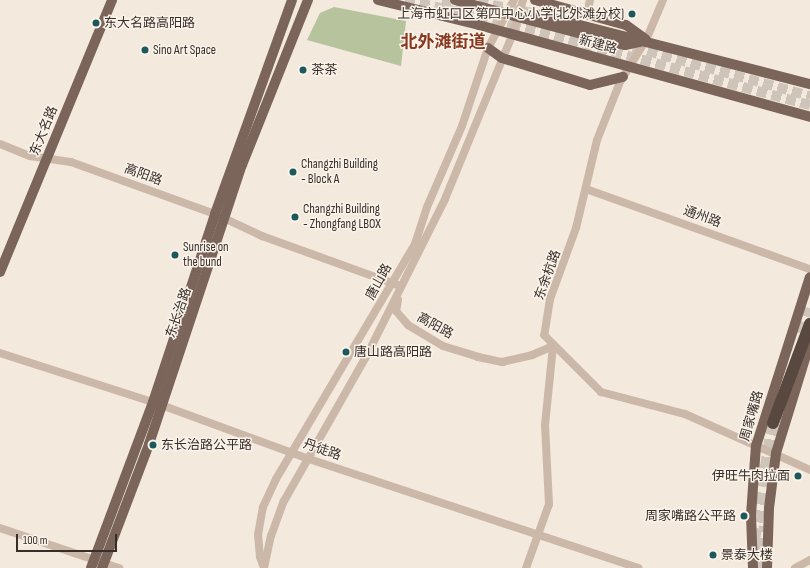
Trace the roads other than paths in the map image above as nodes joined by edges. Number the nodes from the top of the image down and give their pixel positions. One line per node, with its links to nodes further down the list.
1 (112, 0): 25 (main road, 东大名路)
2 (292, 0): 27 (main road, 东长治路)
3 (308, 0): 28 (main road, 东长治路)
4 (378, 0): 15 (main road, 新建路)
5 (455, 0): 11 (main road, 新建路)
6 (514, 0): 11 (street, 唐山路)
7 (523, 0): 14 (street, 唐山路)
8 (535, 0): 13 (main road, 新建路)
9 (590, 0): 13 (street)
10 (663, 0): 17 (street, 东余杭路)
11 (506, 13): 14 (main road, 新建路); 15 (street, 唐山路)
12 (537, 14): 17 (main road)
13 (586, 14): 17 (main road, 新建路)
14 (519, 17): 16 (street, 唐山路); 17 (main road, 新建路)
15 (495, 30): 16 (main road, 新建路); 18 (street, 唐山路)
16 (512, 36): 19 (street, 唐山路); 20 (main road, 新建路)
17 (646, 40): 20 (street, 东余杭路); 22 (main road, 新建路)
18 (488, 48): 19 (main road); 32 (street, 唐山路)
19 (502, 58): 21 (main road); 33 (street, 唐山路)
20 (630, 67): 21 (street, 东余杭路); 23 (main road, 新建路)
21 (623, 77): 26 (street, 东余杭路)
22 (810, 84)
23 (810, 117)
24 (0, 144): 25 (street, 高阳路)
25 (47, 158): 27 (street, 高阳路); 30 (main road, 东大名路)
26 (586, 189): 29 (street, 通州路); 36 (street, 东余杭路)
27 (215, 214): 28 (street, 高阳路); 38 (main road, 东长治路)
28 (225, 219): 32 (street, 高阳路); 38 (main road, 东长治路)
29 (810, 269)
30 (0, 272)
31 (810, 277): 40 (main road, 周家嘴路)
32 (393, 282): 33 (street, 高阳路); 41 (street, 唐山路)
33 (401, 288): 36 (street, 高阳路); 43 (street, 唐山路)
34 (810, 324): 39 (highway)
35 (810, 333): 42 (main road)
36 (553, 346): 40 (street); 46 (street)
37 (0, 353): 38 (street, 丹徒路)
38 (157, 403): 41 (street, 丹徒路); 48 (main road, 东长治路)
39 (773, 423)
40 (756, 446): 42 (street); 53 (main road, 周家嘴路)
41 (293, 453): 43 (street, 丹徒路); 50 (street, 唐山路)
42 (776, 453): 44 (street); 54 (main road)
43 (309, 459): 46 (street, 丹徒路); 50 (street, 唐山路)
44 (810, 470)
45 (0, 528): 48 (street)
46 (538, 534): 51 (street); 52 (street, 丹徒路)
47 (810, 560): 55 (street)
48 (98, 564): 49 (street)
49 (119, 568)
50 (264, 568)
51 (526, 568)
52 (638, 568)
53 (753, 568)
54 (767, 568)
55 (795, 568)

